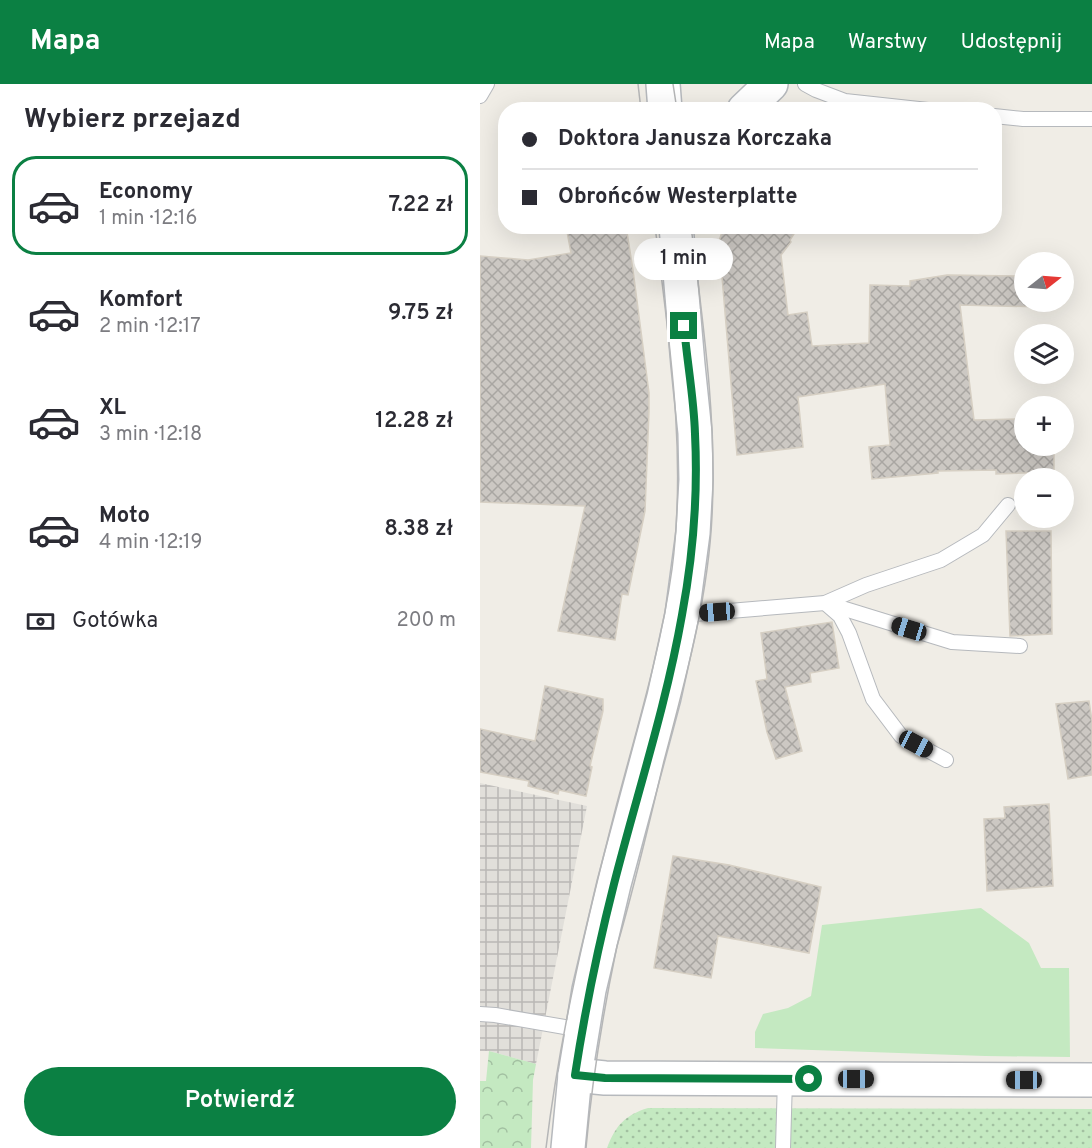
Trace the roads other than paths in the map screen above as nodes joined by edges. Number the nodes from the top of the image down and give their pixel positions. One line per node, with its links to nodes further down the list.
1 (487, 84): 5 (lane)
2 (663, 84): 6 (street)
3 (771, 84): 7 (street)
4 (805, 84): 8 (lane)
5 (480, 96)
6 (664, 102)
7 (752, 102)
8 (854, 102)
9 (1002, 117): 10 (lane)
10 (1092, 118)
11 (677, 234): 14 (street)
12 (1008, 505): 13 (lane)
13 (825, 603): 14 (lane); 15 (lane); 16 (lane)
14 (682, 615): 18 (street)
15 (1020, 646)
16 (946, 760)
17 (480, 1014): 18 (lane)
18 (582, 1030): 19 (street)
19 (575, 1075): 20 (street); 22 (street)
20 (785, 1079): 21 (street); 23 (lane)
21 (1092, 1080)
22 (568, 1148)
23 (783, 1148)

